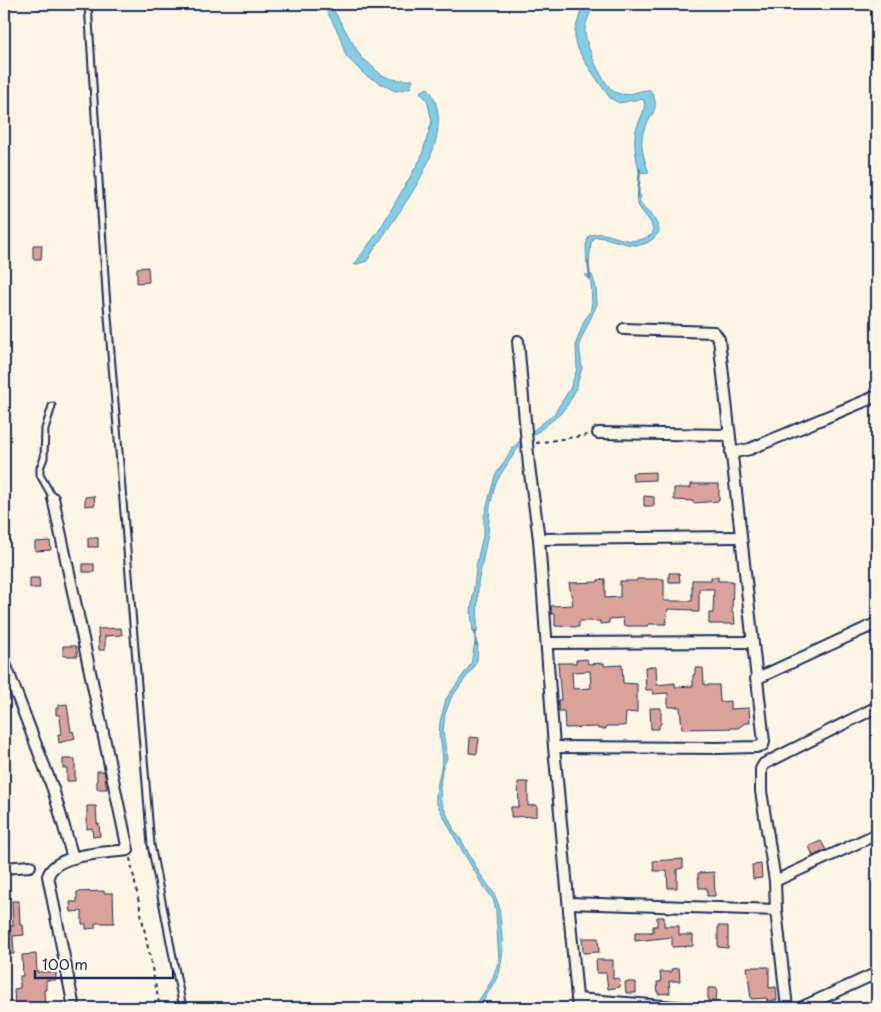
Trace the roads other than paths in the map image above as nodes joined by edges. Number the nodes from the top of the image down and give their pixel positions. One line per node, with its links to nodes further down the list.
1 (88, 4): 29 (lane)
2 (624, 329): 7 (street)
3 (518, 340): 11 (street)
4 (877, 396): 8 (street)
5 (52, 406): 9 (lane)
6 (598, 433): 7 (street)
7 (729, 435): 8 (street)
8 (732, 453): 10 (street)
9 (53, 498): 20 (street)
10 (740, 537): 11 (street); 14 (street)
11 (539, 539): 13 (street)
12 (877, 623): 16 (street)
13 (547, 642): 14 (street); 18 (street)
14 (752, 642): 16 (street)
15 (4, 661): 20 (street)
16 (756, 679): 18 (street)
17 (877, 707): 23 (street)
18 (554, 747): 24 (street)
19 (877, 834): 23 (street)
20 (73, 858): 28 (street)
21 (30, 866): 22 (street)
22 (4, 868)
23 (775, 881): 25 (street)
24 (569, 903): 25 (street); 27 (street)
25 (776, 910): 31 (street)
26 (877, 973): 32 (street)
27 (578, 1004): 30 (street)
28 (74, 1008)
29 (183, 1008)
30 (688, 1008)
31 (787, 1008)
32 (800, 1008)

